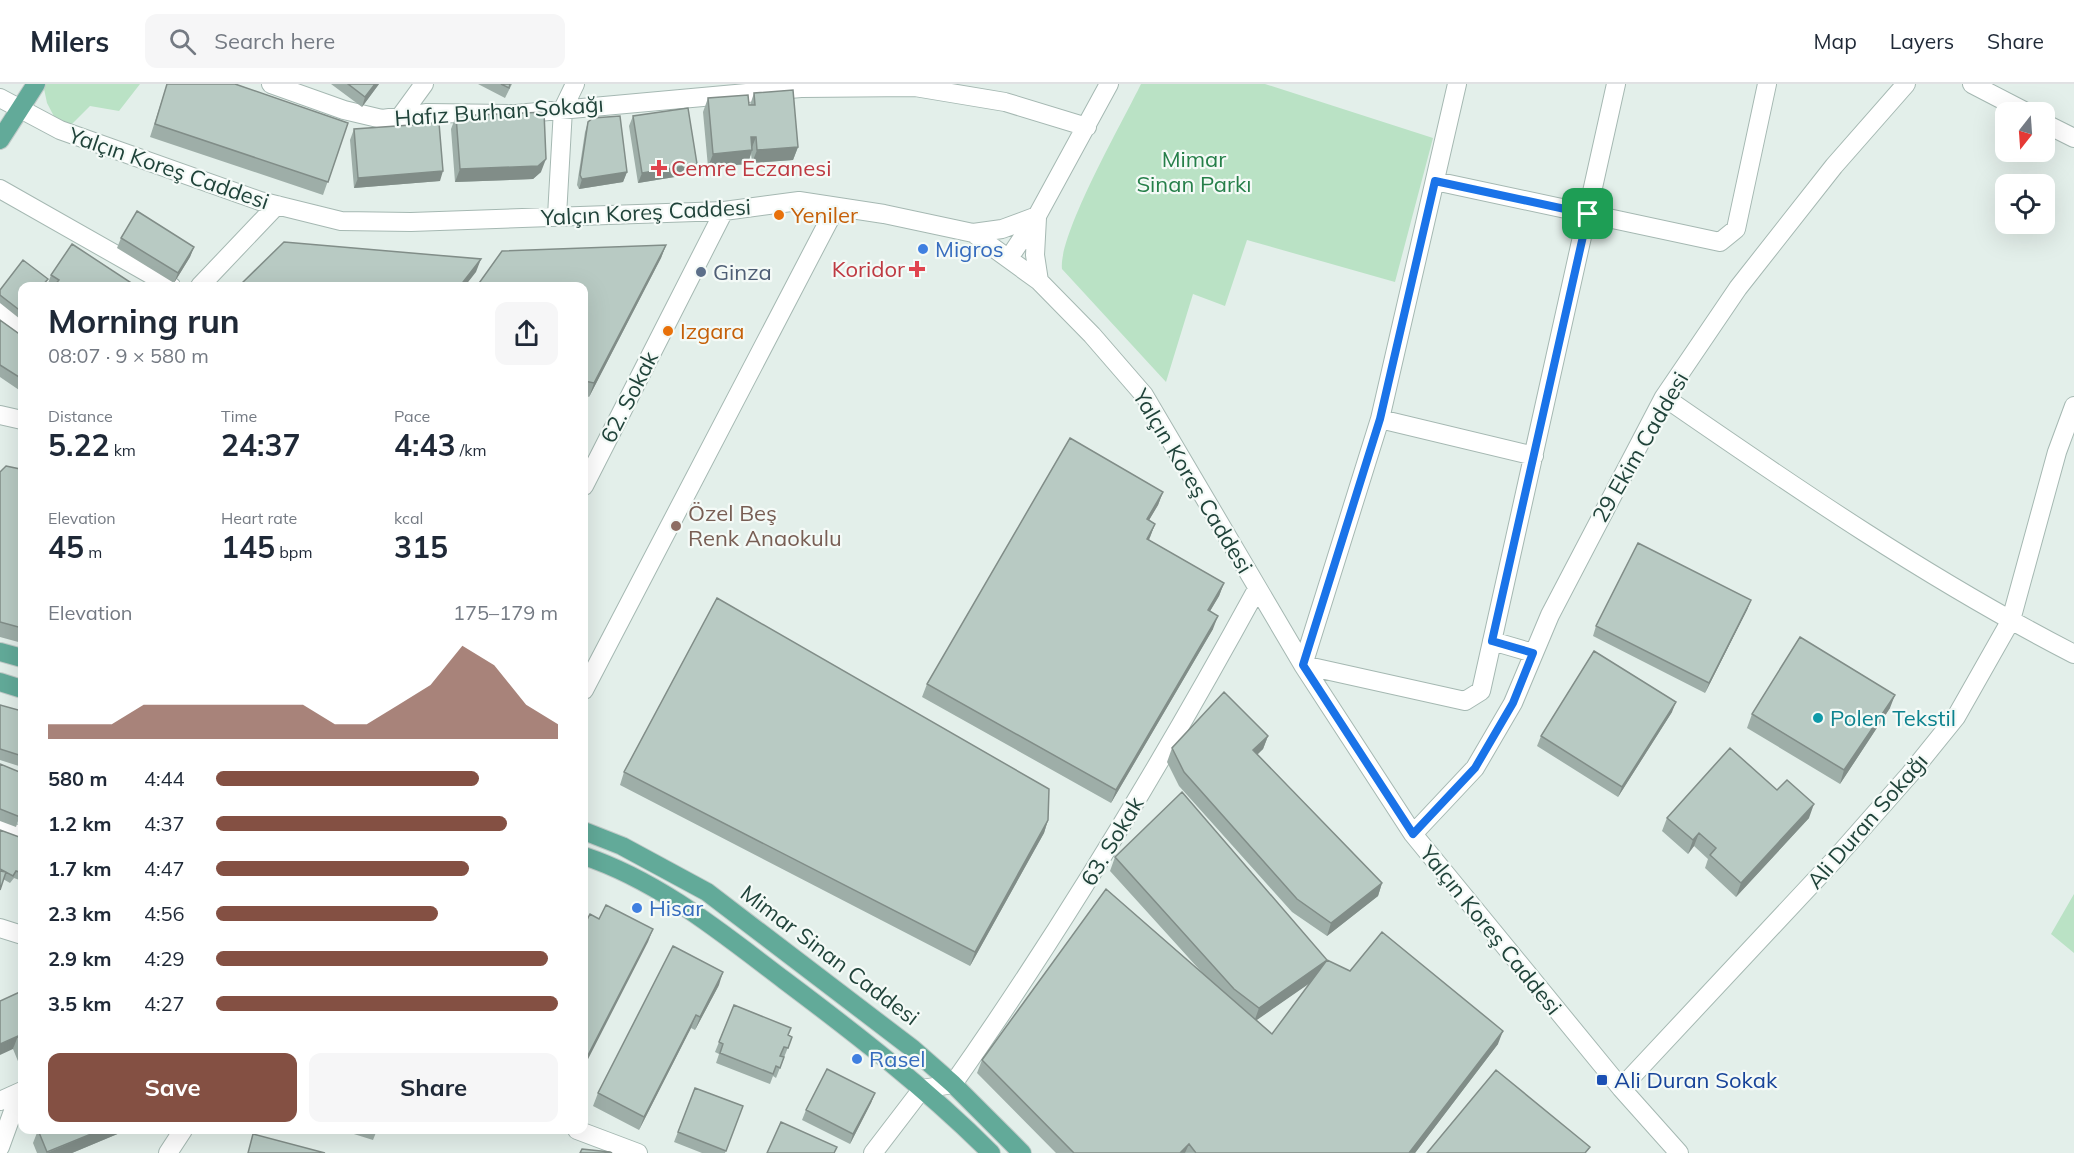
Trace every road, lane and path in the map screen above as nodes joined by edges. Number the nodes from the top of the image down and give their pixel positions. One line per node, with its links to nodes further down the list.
1 (36, 84): 17 (main road)
2 (271, 84): 18 (street, Hafız Burhan Sokağı)
3 (424, 84): 18 (street)
4 (575, 84): 16 (street)
5 (1109, 84): 19 (street)
6 (1457, 84): 23 (street)
7 (1616, 84): 28 (street)
8 (1767, 84): 28 (street)
9 (1906, 84): 38 (street, 29 Ekim Caddesi)
10 (1972, 84): 15 (street)
11 (859, 86): 12 (street, Hafız Burhan Sokağı); 13 (street, Hafız Burhan Sokağı)
12 (970, 89): 19 (street, Hafız Burhan Sokağı)
13 (712, 91): 16 (street, Hafız Burhan Sokağı)
14 (0, 98): 17 (street, Yalçın Koreş Caddesi)
15 (2007, 102)
16 (563, 109): 18 (street, Hafız Burhan Sokağı); 29 (street)
17 (20, 110): 22 (main road); 25 (street, Yalçın Koreş Caddesi)
18 (400, 117)
19 (1087, 127): 30 (street)
20 (2055, 128): 21 (street)
21 (2074, 138)
22 (0, 140)
23 (1435, 181): 28 (street); 42 (street)
24 (0, 189): 33 (street)
25 (277, 205): 29 (street, Yalçın Koreş Caddesi); 34 (street)
26 (836, 207): 27 (street, Yalçın Koreş Caddesi); 31 (street, Yalçın Koreş Caddesi); 54 (street)
27 (724, 211): 29 (street, Yalçın Koreş Caddesi); 44 (street, 62. Sokak)
28 (1588, 214): 43 (street)
29 (557, 216)
30 (1037, 216): 31 (street); 32 (street); 35 (street)
31 (973, 233): 32 (street, Yalçın Koreş Caddesi)
32 (1009, 258): 35 (street, Yalçın Koreş Caddesi)
33 (164, 282)
34 (204, 282)
35 (1040, 282): 45 (street, Yalçın Koreş Caddesi)
36 (0, 312): 37 (street)
37 (18, 324)
38 (1664, 398): 46 (street); 49 (street, 29 Ekim Caddesi)
39 (2074, 406): 46 (street, Ali Duran Sokağı)
40 (0, 415): 41 (street)
41 (18, 419)
42 (1380, 419): 43 (street); 52 (street)
43 (1534, 456): 47 (street)
44 (588, 478)
45 (1257, 589): 52 (street, Yalçın Koreş Caddesi); 63 (street, 63. Sokak)
46 (2011, 620): 50 (street); 64 (street, Ali Duran Sokağı)
47 (1492, 641): 49 (street); 52 (street)
48 (0, 652): 51 (main road)
49 (1533, 653): 58 (street, 29 Ekim Caddesi)
50 (2074, 654)
51 (18, 657)
52 (1303, 665): 58 (street, Yalçın Koreş Caddesi)
53 (0, 682): 55 (main road)
54 (588, 682)
55 (18, 688)
56 (0, 828): 59 (street)
57 (588, 833): 63 (main road, Mimar Sinan Caddesi)
58 (1413, 834): 64 (street, Yalçın Koreş Caddesi)
59 (18, 835)
60 (588, 857): 65 (main road)
61 (0, 928): 62 (street)
62 (18, 934)
63 (953, 1084): 65 (street); 76 (main road, Mimar Sinan Caddesi)
64 (1621, 1088): 77 (street, Yalçın Koreş Caddesi)
65 (922, 1089): 74 (street); 75 (main road)
66 (18, 1092): 68 (street)
67 (18, 1099): 71 (street)
68 (0, 1101)
69 (180, 1134): 72 (street)
70 (588, 1134): 73 (street)
71 (0, 1147)
72 (168, 1153)
73 (638, 1153)
74 (873, 1153)
75 (991, 1153)
76 (1022, 1153)
77 (1679, 1153)

